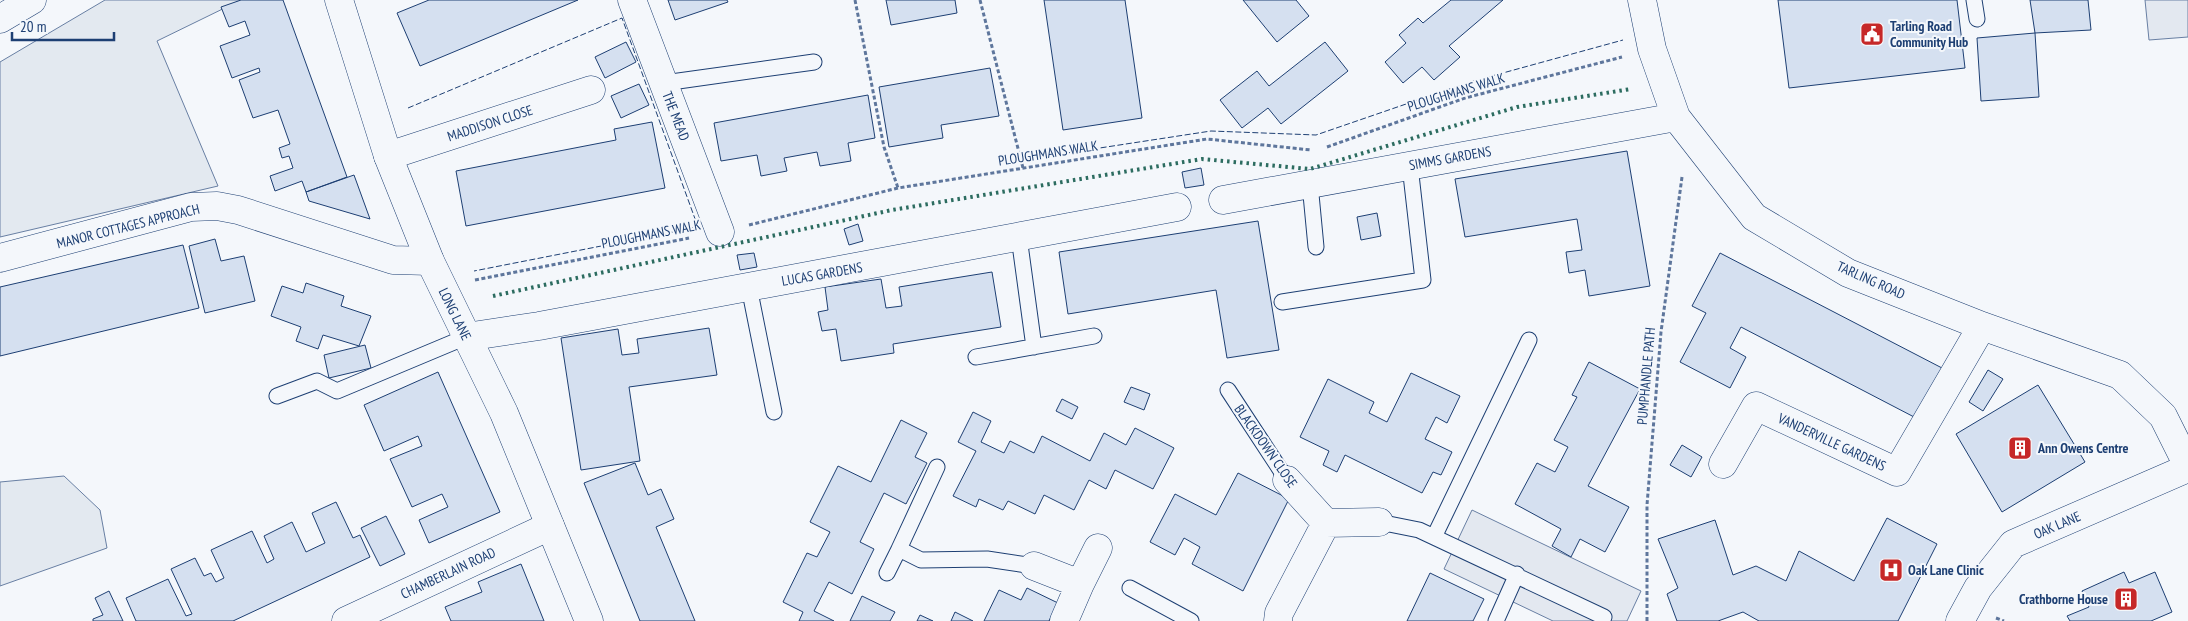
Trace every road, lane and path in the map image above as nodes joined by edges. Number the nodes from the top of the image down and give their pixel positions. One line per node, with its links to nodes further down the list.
1 (32, 0): 8 (main road)
2 (339, 0): 17 (main road, LONG LANE)
3 (632, 0): 12 (main road, THE MEAD)
4 (855, 0): 21 (path)
5 (980, 0): 19 (path)
6 (1642, 0): 10 (main road, TARLING ROAD)
7 (1974, 0): 9 (lane)
8 (0, 19)
9 (1977, 19)
10 (1652, 50): 14 (main road, TARLING ROAD); 15 (path, PLOUGHMANS WALK)
11 (814, 62): 12 (lane)
12 (664, 83): 24 (main road, THE MEAD)
13 (592, 90): 17 (main road, MADDISON CLOSE)
14 (1682, 126): 18 (main road, SIMMS GARDENS); 32 (main road, TARLING ROAD); 63 (path, PUMPHANDLE PATH)
15 (1325, 147)
16 (1316, 150): 19 (path, PLOUGHMANS WALK)
17 (388, 156): 28 (main road, LONG LANE)
18 (1410, 166): 20 (main road, SIMMS GARDENS); 31 (lane)
19 (1023, 168): 21 (path, PLOUGHMANS WALK)
20 (1310, 184): 22 (main road, SIMMS GARDENS); 26 (lane)
21 (898, 188): 24 (path, PLOUGHMANS WALK)
22 (1223, 200)
23 (1177, 207): 25 (main road, LUCAS GARDENS)
24 (720, 232): 29 (path, PLOUGHMANS WALK)
25 (1019, 237): 30 (main road, LUCAS GARDENS); 36 (lane)
26 (1316, 247)
27 (0, 258): 28 (main road, MANOR COTTAGES APPROACH)
28 (430, 261): 29 (main road, LONG LANE)
29 (442, 286): 34 (main road, LONG LANE)
30 (749, 287): 34 (main road, LUCAS GARDENS); 40 (lane)
31 (1282, 302)
32 (1982, 326): 41 (main road, VANDERVILLE GARDENS); 43 (main road, TARLING ROAD)
33 (1094, 336): 36 (lane)
34 (466, 337): 39 (lane); 47 (main road, LONG LANE)
35 (1529, 340): 48 (lane)
36 (1034, 347): 37 (lane)
37 (976, 357)
38 (1228, 390): 44 (lane, BLACKDOWN CLOSE)
39 (277, 396)
40 (774, 412)
41 (1723, 464)
42 (937, 467): 50 (lane)
43 (2188, 467): 64 (main road, OAK LANE)
44 (1287, 480): 46 (main road, BLACKDOWN CLOSE)
45 (1379, 522): 46 (main road); 48 (lane)
46 (1326, 523): 61 (main road)
47 (550, 526): 57 (main road, CHAMBERLAIN ROAD); 58 (main road, LONG LANE)
48 (1434, 537): 53 (lane)
49 (1098, 548): 54 (main road)
50 (899, 549): 51 (lane); 52 (lane)
51 (1034, 566): 54 (main road)
52 (887, 573)
53 (1517, 574): 56 (lane); 62 (lane)
54 (1080, 584): 59 (main road)
55 (1130, 588): 60 (lane)
56 (1604, 617)
57 (346, 621)
58 (589, 621)
59 (1064, 621)
60 (1191, 621)
61 (1278, 621)
62 (1496, 621)
63 (1647, 621)
64 (1960, 621)

